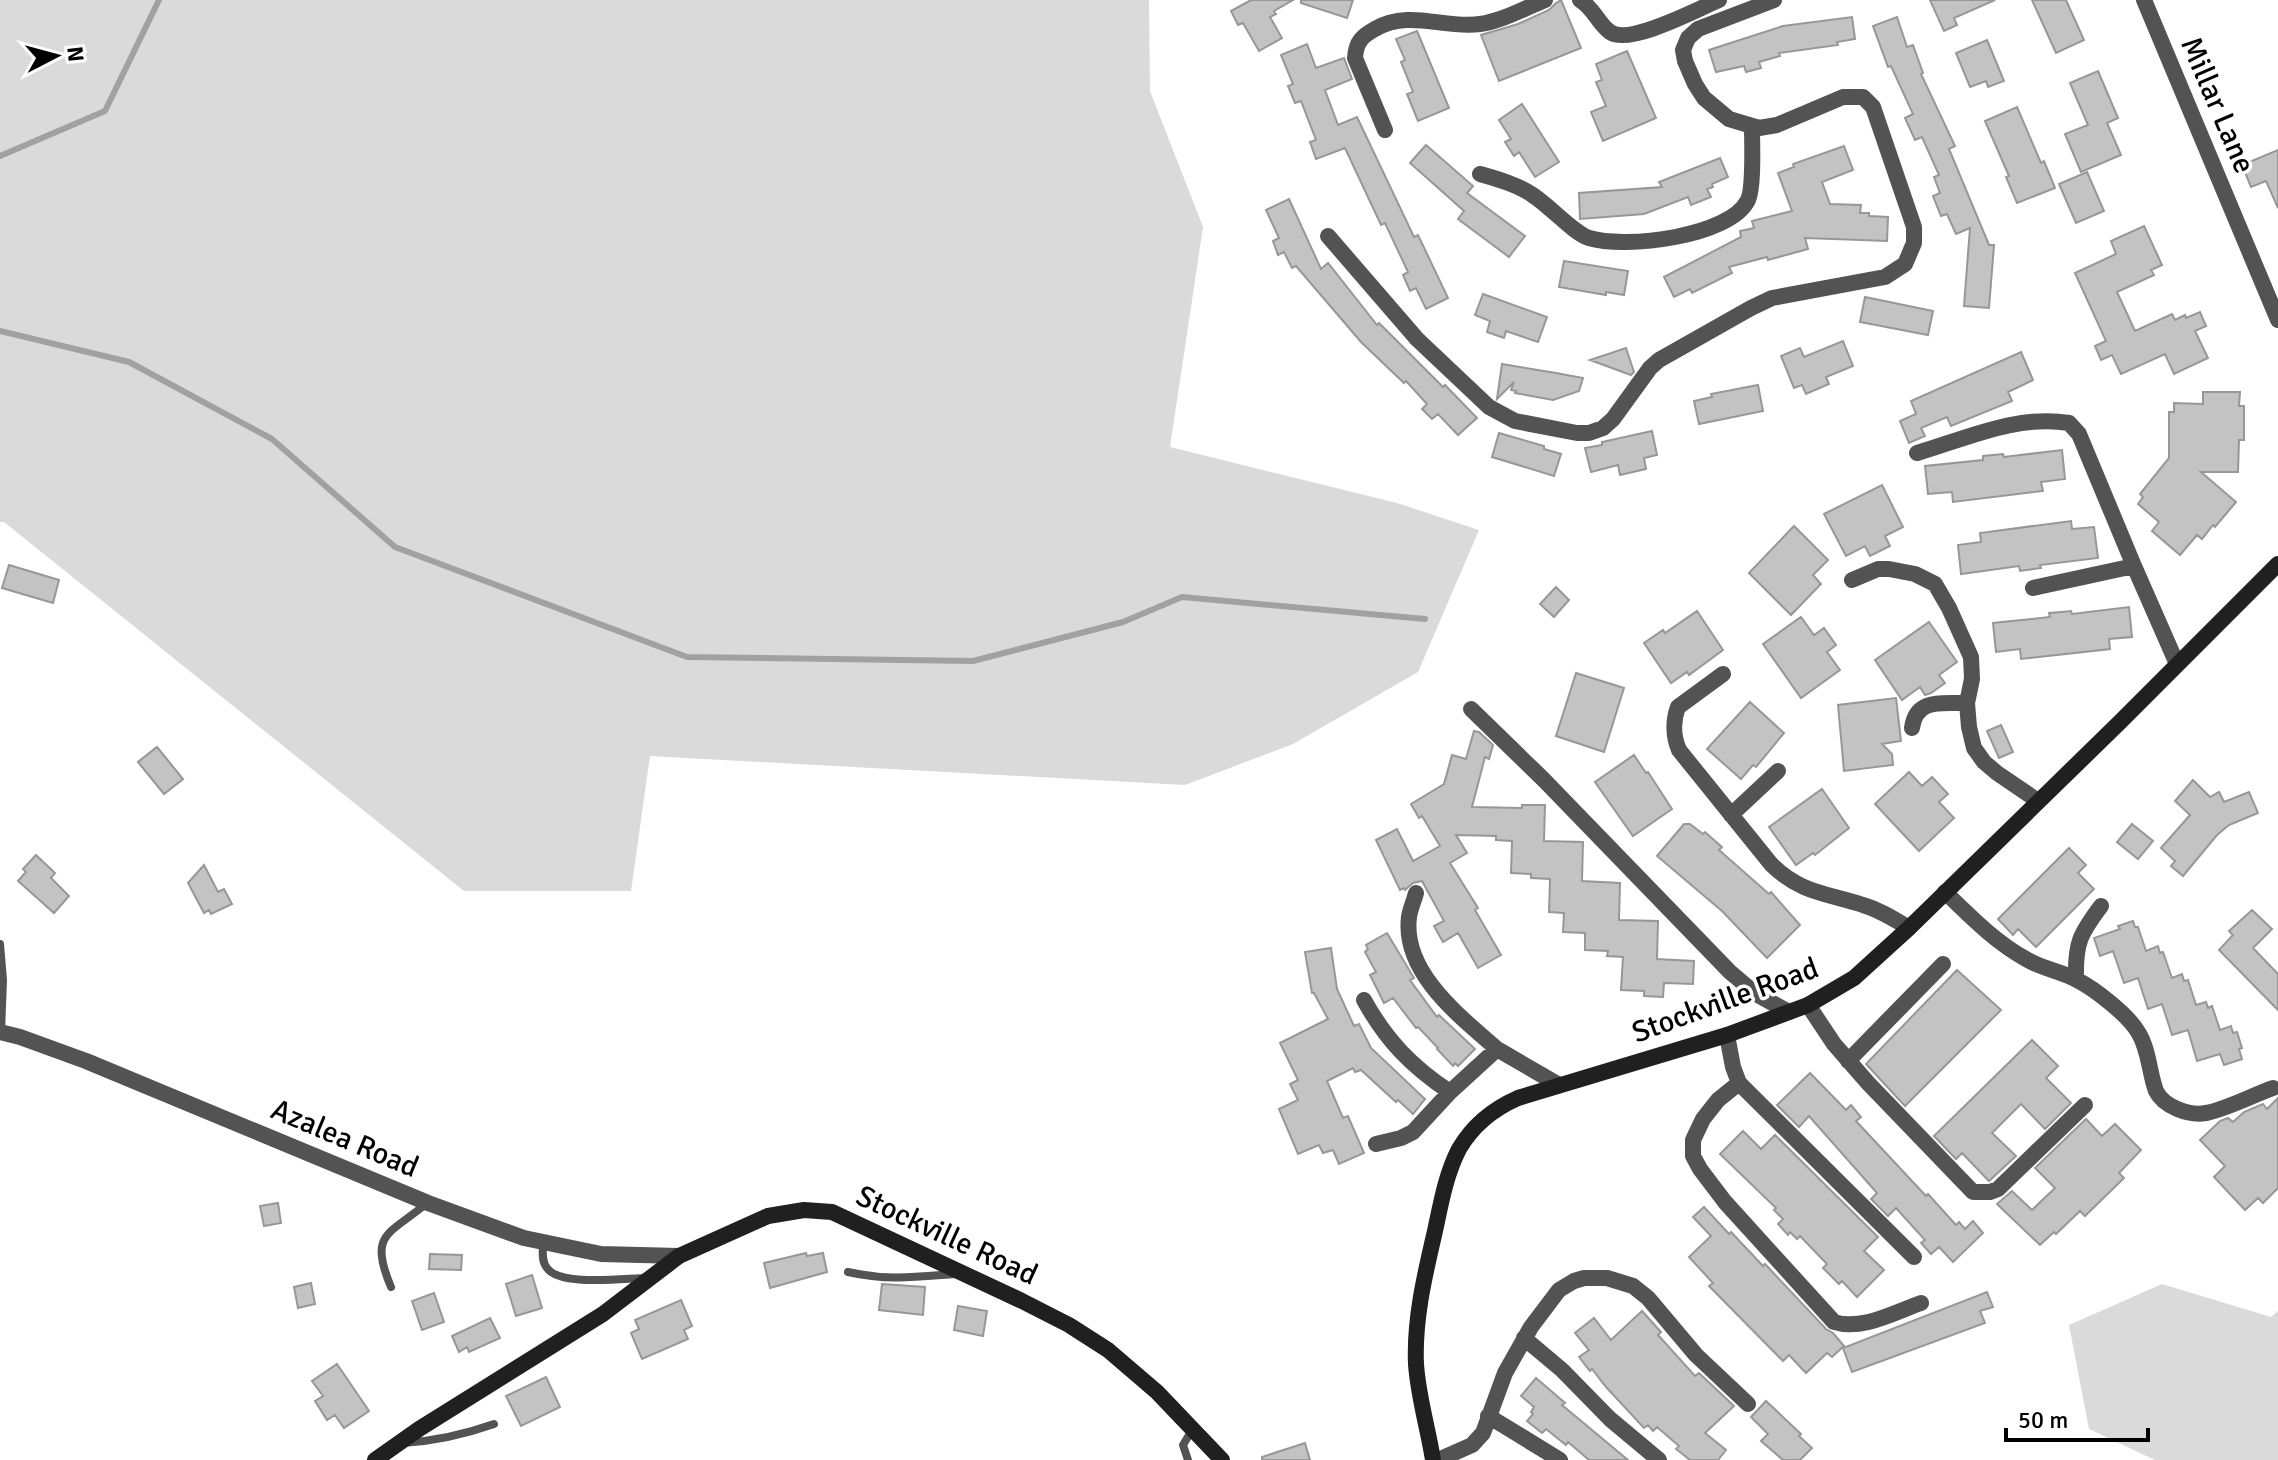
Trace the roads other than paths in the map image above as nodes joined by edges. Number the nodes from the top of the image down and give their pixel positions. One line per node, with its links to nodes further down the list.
1 (1545, 0): 7 (street)
2 (1580, 0): 3 (street)
3 (1719, 0)
4 (1774, 0): 6 (street)
5 (2144, 0): 10 (street, Millar Lane)
6 (1752, 127): 8 (street); 9 (street)
7 (1385, 130)
8 (1480, 174)
9 (1328, 236)
10 (2278, 320)
11 (1917, 453): 13 (street)
12 (2278, 564): 16 (street, Stockville Road)
13 (2134, 566): 15 (street); 16 (street)
14 (1852, 580): 18 (street)
15 (2033, 588)
16 (2177, 664): 22 (street, Stockville Road)
17 (1723, 674): 23 (street)
18 (1967, 703): 20 (street); 22 (street)
19 (1471, 709): 33 (street)
20 (1912, 728)
21 (1778, 771): 23 (street)
22 (2038, 801): 24 (street, Stockville Road)
23 (1731, 815): 27 (street)
24 (1945, 892): 27 (street, Stockville Road); 30 (street)
25 (1416, 893): 36 (street)
26 (2101, 906): 30 (street)
27 (1909, 928): 32 (street, Stockville Road)
28 (0, 944): 34 (lane)
29 (1943, 964): 37 (street)
30 (2076, 979): 40 (street)
31 (1364, 1000): 41 (street)
32 (1808, 1005): 33 (street, Stockville Road); 37 (street)
33 (1789, 1012): 35 (street, Stockville Road)
34 (0, 1032): 44 (street, Azalea Road)
35 (1727, 1035): 38 (street); 39 (street, Stockville Road)
36 (1497, 1049): 39 (street); 41 (street)
37 (1848, 1061): 42 (street)
38 (1739, 1083): 47 (street); 52 (street)
39 (1559, 1085): 62 (street, Stockville Road)
40 (2273, 1088)
41 (1450, 1092): 43 (street)
42 (2085, 1105)
43 (1376, 1144)
44 (428, 1203): 45 (street, Azalea Road); 51 (lane)
45 (543, 1243): 46 (street, Azalea Road); 50 (lane)
46 (679, 1256): 49 (street, Stockville Road); 50 (street, Stockville Road)
47 (1914, 1257)
48 (848, 1272): 49 (lane)
49 (963, 1274): 57 (street, Stockville Road)
50 (651, 1278): 58 (street, Stockville Road)
51 (391, 1287)
52 (1921, 1303)
53 (1524, 1338): 54 (street); 55 (street); 64 (street)
54 (1748, 1404)
55 (1488, 1416): 62 (street); 63 (street)
56 (494, 1424): 58 (lane)
57 (1193, 1430): 59 (street, Stockville Road); 61 (lane)
58 (398, 1444): 60 (street, Stockville Road)
59 (1217, 1458)
60 (375, 1460)
61 (1188, 1460)
62 (1435, 1460)
63 (1560, 1460)
64 (1659, 1460)

